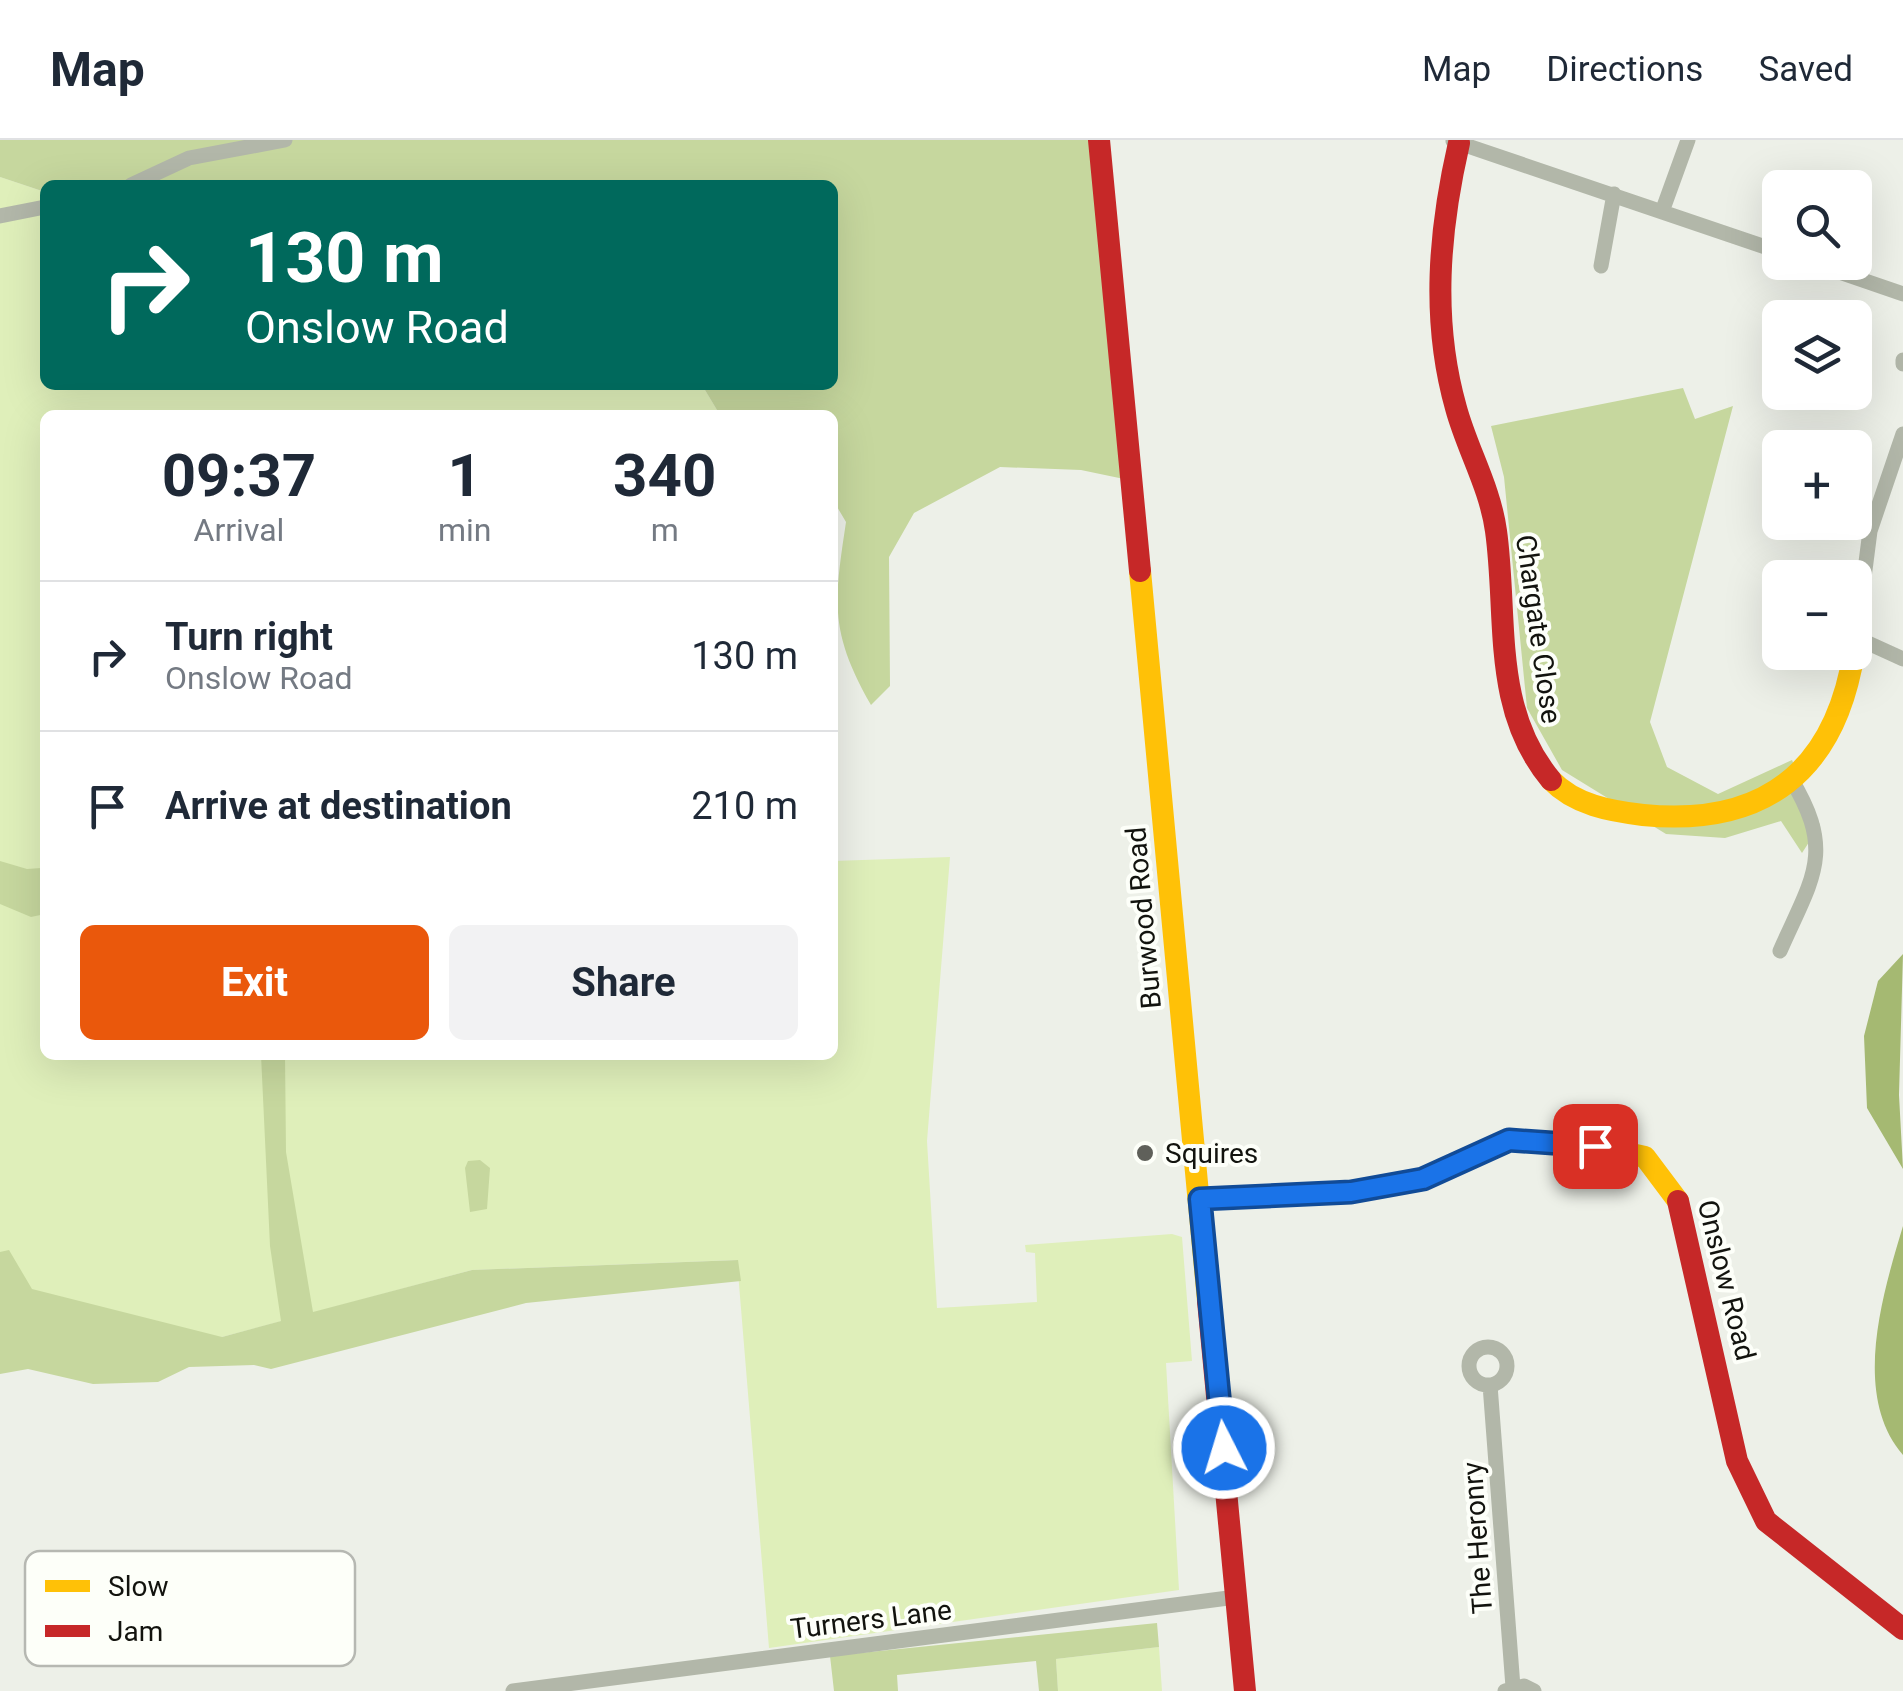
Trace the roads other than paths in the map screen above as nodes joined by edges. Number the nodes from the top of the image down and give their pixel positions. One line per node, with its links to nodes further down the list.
1 (285, 140): 5 (street)
2 (1099, 140): 21 (street, Burwood Road)
3 (1688, 140): 8 (street)
4 (1454, 142): 6 (street); 19 (street, Chargate Close)
5 (142, 180)
6 (1614, 194): 8 (street); 11 (street)
7 (40, 208): 9 (street)
8 (1663, 209): 10 (street)
9 (0, 216)
10 (1762, 245)
11 (1601, 266)
12 (1862, 280): 13 (street)
13 (1903, 294)
14 (1903, 434): 15 (street, Chargate Close)
15 (1866, 560)
16 (1872, 651): 17 (street)
17 (1903, 659)
18 (1849, 670): 19 (street, Chargate Close)
19 (1791, 778): 20 (street)
20 (1780, 951)
21 (1200, 1199): 23 (street, Burwood Road); 24 (street, Onslow Road)
22 (1490, 1385): 25 (street, The Heronry)
23 (1236, 1597): 26 (street, Turners Lane); 27 (street, Burwood Road)
24 (1903, 1629)
25 (1509, 1689): 28 (street)
26 (513, 1691)
27 (1245, 1691)
28 (1534, 1691)

